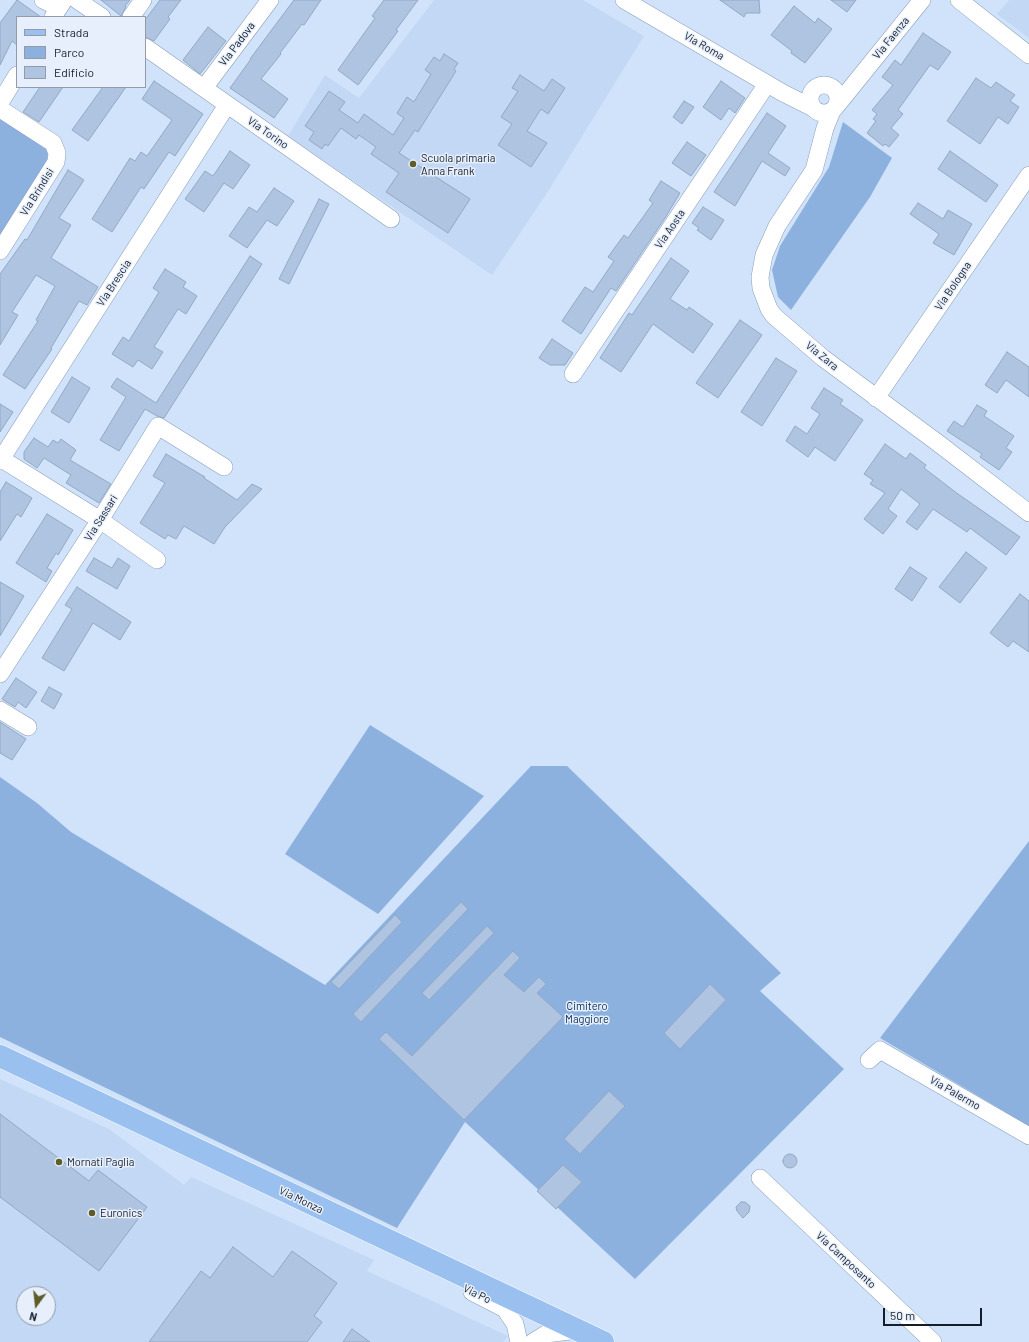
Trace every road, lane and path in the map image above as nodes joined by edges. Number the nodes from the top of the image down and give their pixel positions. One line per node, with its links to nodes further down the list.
1 (43, 0): 8 (street)
2 (77, 0): 9 (street)
3 (143, 0): 10 (street)
4 (270, 0): 15 (street, Via Padova)
5 (624, 0): 14 (street, Via Roma)
6 (922, 0): 19 (street, Via Faenza)
7 (959, 0): 12 (street)
8 (58, 8)
9 (101, 16)
10 (132, 16)
11 (146, 48): 15 (street, Via Torino)
12 (1029, 55)
13 (16, 77): 17 (street)
14 (767, 84): 16 (street, Via Roma); 24 (street, Via Aosta)
15 (204, 88): 18 (street, Via Torino)
16 (783, 93): 19 (street, Via Roma); 19 (street)
17 (0, 103)
18 (227, 105): 22 (street, Via Torino); 26 (street, Via Brescia)
19 (827, 105): 25 (street, Via Zara)
20 (0, 109): 23 (street, Via Brindisi)
21 (1029, 175): 25 (street, Via Bologna)
22 (391, 219)
23 (0, 251)
24 (573, 374)
25 (876, 398): 28 (street, Via Zara)
26 (0, 459): 29 (street)
27 (224, 467): 29 (street, Via Sassari)
28 (1027, 506)
29 (100, 520): 30 (street); 31 (street, Via Sassari)
30 (157, 560)
31 (0, 674)
32 (0, 710): 33 (street)
33 (28, 727)
34 (874, 1055): 36 (street, Via Palermo)
35 (0, 1056): 38 (main road, Via Monza)
36 (1029, 1136)
37 (760, 1178): 43 (street, Via Camposanto)
38 (425, 1259): 39 (main road, Via Monza); 40 (street, Via Po)
39 (578, 1330): 41 (street); 42 (main road, Via Monza)
40 (519, 1342)
41 (533, 1342)
42 (603, 1342)
43 (933, 1342)

